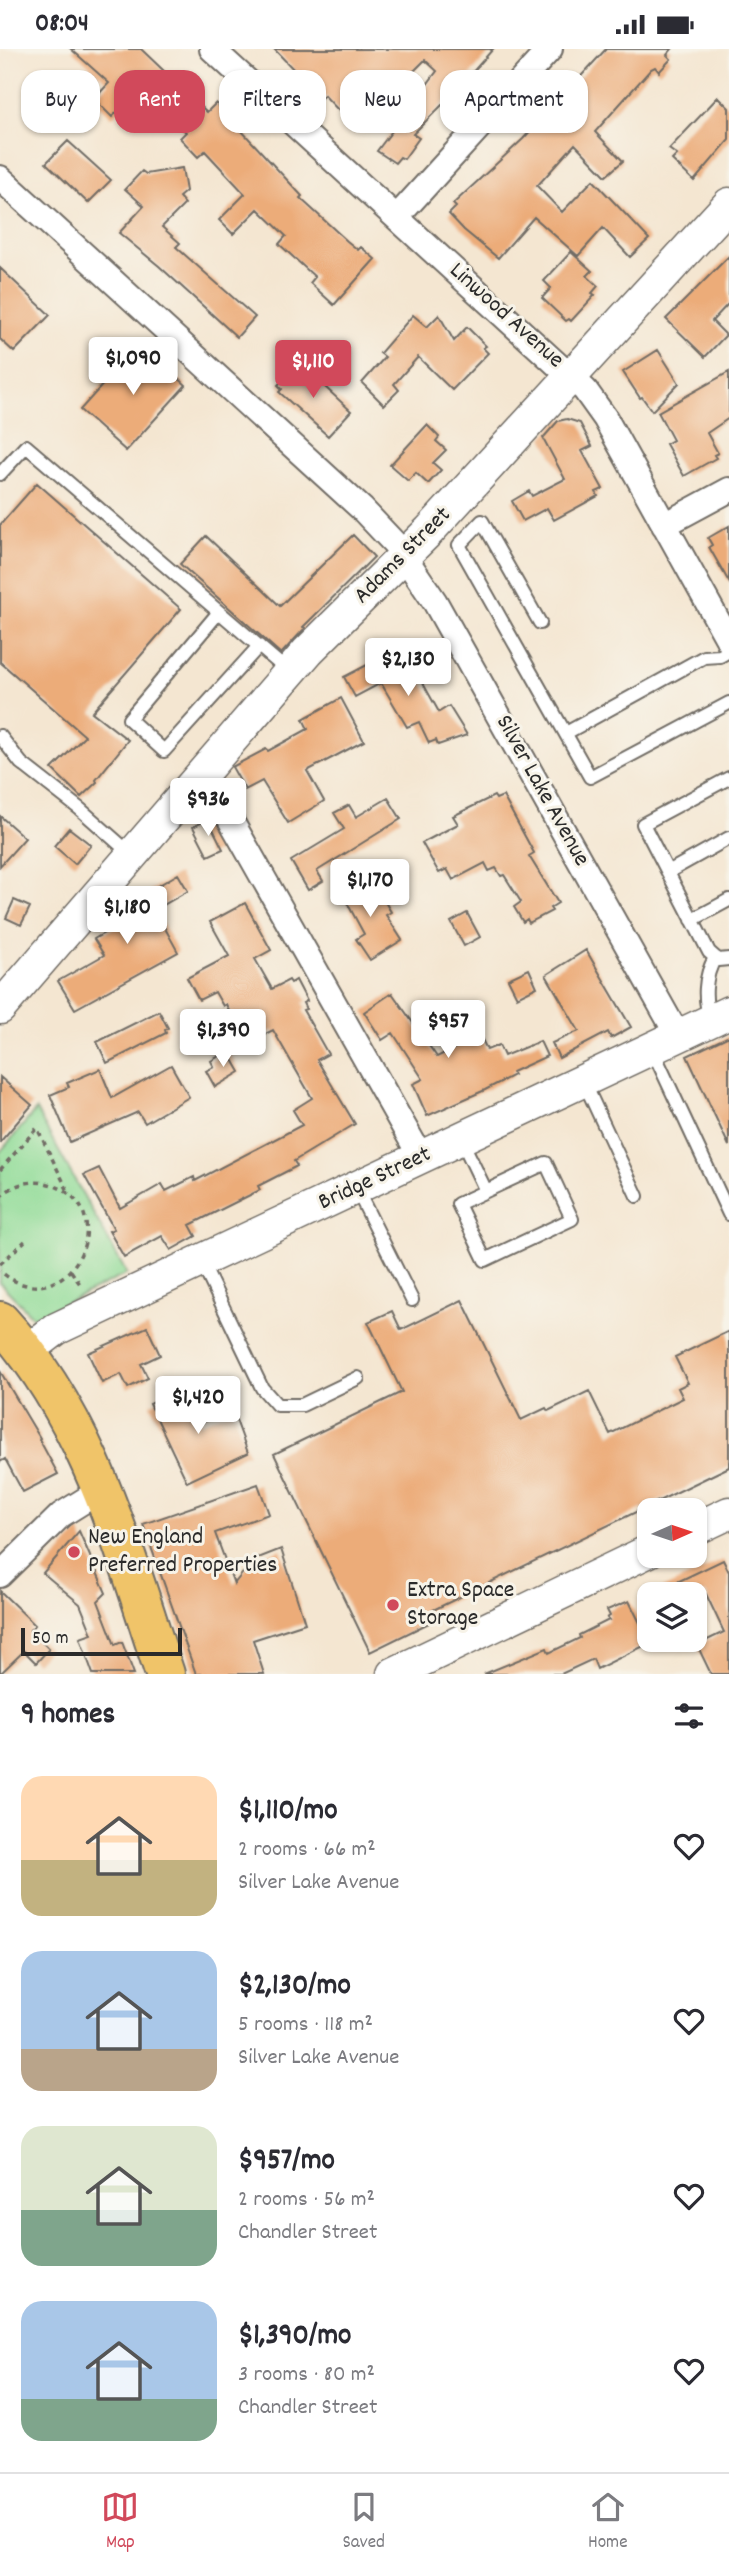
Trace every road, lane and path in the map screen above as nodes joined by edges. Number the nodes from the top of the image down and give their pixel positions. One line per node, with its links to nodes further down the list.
1 (550, 49): 5 (street)
2 (220, 52): 5 (street, Linwood Avenue)
3 (0, 178): 10 (street, Silver Lake Avenue)
4 (729, 204): 6 (street, Adams Street)
5 (397, 217): 6 (street, Linwood Avenue)
6 (572, 375): 9 (street, Linwood Avenue); 10 (street, Adams Street)
7 (0, 474): 11 (lane)
8 (729, 490): 9 (street)
9 (664, 525): 13 (street, Linwood Avenue)
10 (405, 556): 16 (street, Adams Street); 31 (street, Silver Lake Avenue)
11 (219, 613): 14 (lane); 14 (lane)
12 (540, 623): 18 (lane)
13 (729, 641)
14 (259, 646): 16 (lane)
15 (729, 651): 18 (lane)
16 (289, 672): 20 (street, Adams Street)
17 (729, 703): 18 (lane)
18 (566, 733)
19 (0, 736): 23 (lane)
20 (200, 778): 23 (street, Adams Street); 34 (street)
21 (729, 778): 24 (lane)
22 (729, 838): 24 (lane)
23 (133, 856): 29 (street, Adams Street)
24 (668, 872): 26 (lane)
25 (729, 899): 26 (lane)
26 (692, 920): 27 (lane)
27 (715, 958): 28 (lane); 30 (lane)
28 (729, 959)
29 (0, 1008)
30 (720, 1016): 31 (street, Bridge Street)
31 (665, 1042): 32 (street, Bridge Street); 41 (lane)
32 (583, 1081): 33 (street, Bridge Street); 39 (lane)
33 (461, 1139): 34 (street, Bridge Street); 37 (lane)
34 (421, 1157): 36 (street, Bridge Street)
35 (0, 1170): 38 (path)
36 (356, 1188): 43 (street, Bridge Street); 48 (lane)
37 (486, 1191): 37 (lane)
38 (70, 1195): 40 (path); 46 (path)
39 (637, 1196)
40 (0, 1197)
41 (729, 1214)
42 (25, 1241): 44 (path)
43 (201, 1261): 50 (street, Bridge Street); 51 (lane)
44 (0, 1264)
45 (0, 1271): 46 (path)
46 (71, 1271): 47 (path)
47 (83, 1289)
48 (412, 1300)
49 (0, 1321): 50 (main road)
50 (26, 1352): 52 (main road)
51 (358, 1378)
52 (101, 1490): 56 (street); 57 (main road)
53 (729, 1513): 54 (street)
54 (707, 1523)
55 (637, 1557): 58 (street)
56 (0, 1575)
57 (165, 1674)
58 (393, 1674)

